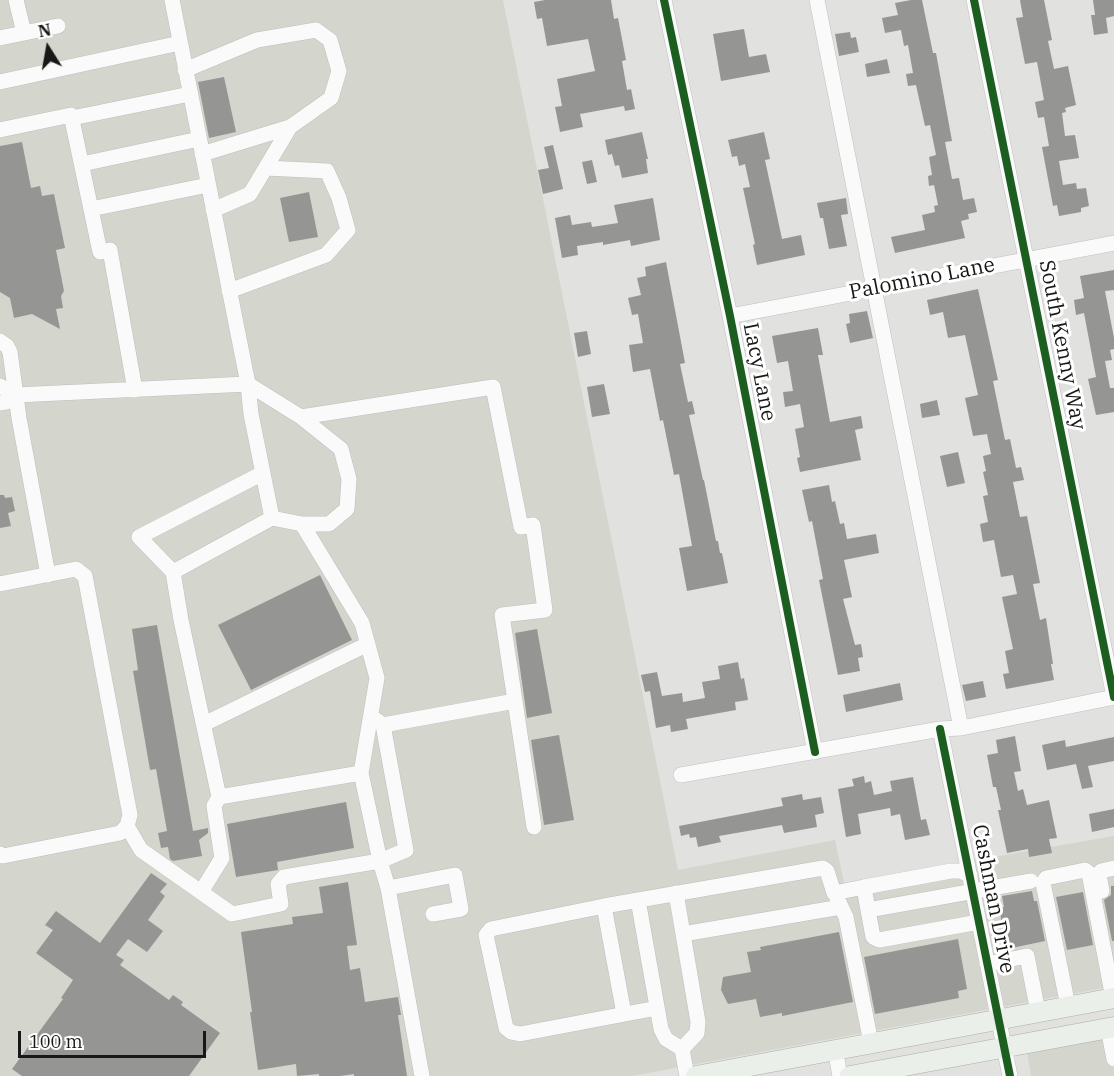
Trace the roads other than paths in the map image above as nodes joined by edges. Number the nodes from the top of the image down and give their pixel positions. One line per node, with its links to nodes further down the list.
1 (16, 0): 7 (street)
2 (172, 0): 9 (street)
3 (664, 0): 26 (street, Lacy Lane)
4 (817, 0): 24 (street)
5 (974, 0): 23 (street, South Kenny Way)
6 (58, 27): 7 (street)
7 (24, 33): 8 (street)
8 (0, 38)
9 (180, 43): 10 (street); 11 (street)
10 (185, 70): 12 (street); 14 (street)
11 (0, 82)
12 (190, 94): 13 (street); 16 (street)
13 (72, 118): 15 (street); 17 (street)
14 (290, 127): 16 (street); 18 (street)
15 (0, 130)
16 (200, 146): 17 (street); 19 (street)
17 (81, 164): 20 (street)
18 (266, 168): 21 (street); 25 (street)
19 (208, 185): 20 (street); 21 (street)
20 (91, 209): 30 (street)
21 (213, 210): 25 (street)
22 (1114, 243): 23 (street, Palomino Lane)
23 (1026, 259): 24 (street, Palomino Lane); 41 (street, South Kenny Way)
24 (874, 288): 26 (street, Palomino Lane); 45 (street)
25 (229, 291): 28 (street)
26 (730, 316): 47 (street, Lacy Lane)
27 (0, 341): 31 (street)
28 (248, 384): 30 (street); 33 (street); 34 (street)
29 (0, 386): 31 (street)
30 (135, 390): 31 (street)
31 (16, 395): 32 (street); 38 (street)
32 (0, 404)
33 (301, 417): 36 (street); 42 (street)
34 (263, 473): 35 (street); 37 (street)
35 (272, 518): 36 (street); 37 (street)
36 (302, 524): 40 (street)
37 (173, 572): 44 (street)
38 (48, 575): 39 (street); 51 (street)
39 (0, 584)
40 (368, 644): 43 (street); 44 (street)
41 (1114, 697): 45 (street)
42 (515, 701): 43 (street); 52 (street)
43 (377, 720): 48 (street); 54 (street)
44 (204, 724): 50 (street)
45 (961, 728): 46 (street)
46 (940, 729): 47 (street); 56 (street, Cashman Drive)
47 (815, 752): 49 (street)
48 (361, 773): 50 (street); 54 (street)
49 (681, 775)
50 (219, 797): 60 (street)
51 (127, 826): 53 (street); 60 (street)
52 (534, 826)
53 (0, 854)
54 (380, 861): 59 (street); 60 (street)
55 (1114, 868): 70 (street)
56 (970, 875): 58 (street); 61 (street, Cashman Drive)
57 (1031, 881): 61 (street)
58 (864, 887): 64 (street); 66 (street)
59 (388, 888): 67 (street); 84 (street)
60 (201, 892)
61 (973, 892): 66 (street); 68 (street, Cashman Drive)
62 (676, 893): 63 (street); 64 (street); 69 (street)
63 (638, 900): 65 (street); 74 (street)
64 (838, 900): 69 (street); 79 (street)
65 (604, 906): 76 (street); 76 (street)
66 (868, 910): 68 (street)
67 (433, 914)
68 (979, 922): 71 (street, Cashman Drive)
69 (683, 934): 81 (street)
70 (1114, 950)
71 (987, 963): 75 (street); 77 (street, Cashman Drive)
72 (1114, 998): 73 (main road); 73 (street)
73 (1068, 1006): 75 (main road)
74 (657, 1008): 76 (street); 81 (street)
75 (1038, 1012): 77 (main road)
76 (624, 1014)
77 (998, 1019): 79 (main road); 80 (street, Cashman Drive)
78 (1111, 1028): 80 (main road); 83 (street)
79 (871, 1043): 82 (main road)
80 (1005, 1047): 88 (main road); 89 (street, Cashman Drive)
81 (682, 1049): 85 (street)
82 (835, 1050): 86 (main road); 87 (street)
83 (1114, 1059)
84 (422, 1076)
85 (687, 1076)
86 (696, 1076)
87 (840, 1076)
88 (850, 1076)
89 (1010, 1076)

